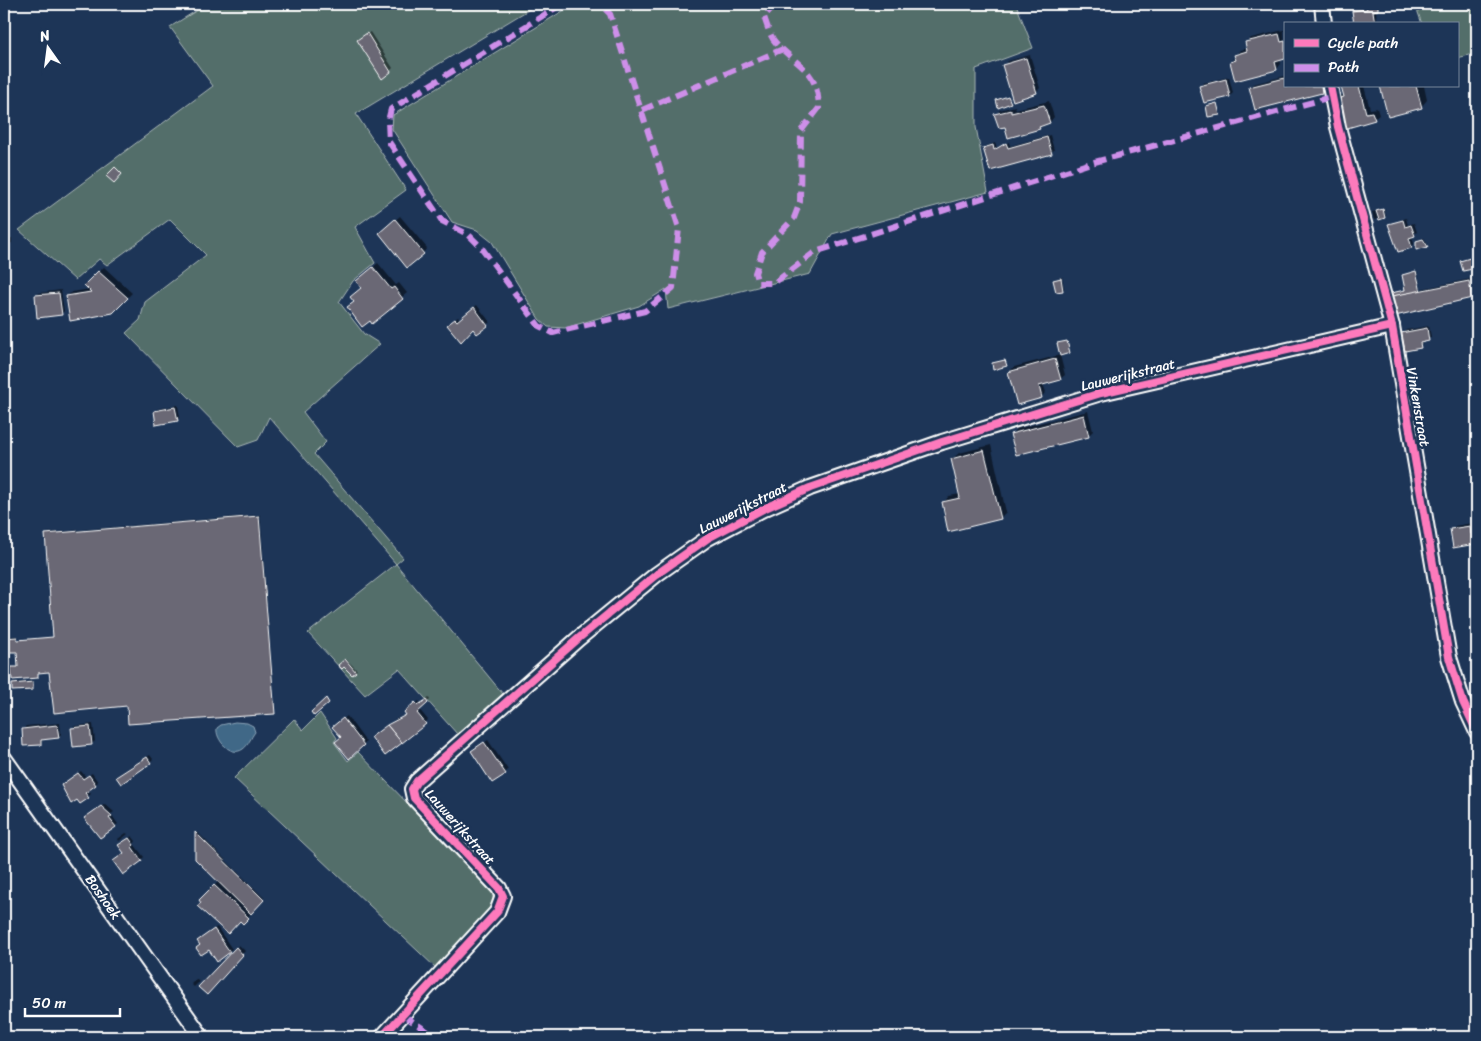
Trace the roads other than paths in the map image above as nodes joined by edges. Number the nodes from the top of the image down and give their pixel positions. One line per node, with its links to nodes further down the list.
1 (1322, 4): 2 (street)
2 (1324, 22)
3 (1330, 88): 4 (street, Vinkenstraat)
4 (1392, 326): 5 (street, Vinkenstraat); 8 (street, Lauwerijkstraat)
5 (1477, 732)
6 (4, 758): 7 (street, Boshoek)
7 (202, 1037)
8 (382, 1037)

